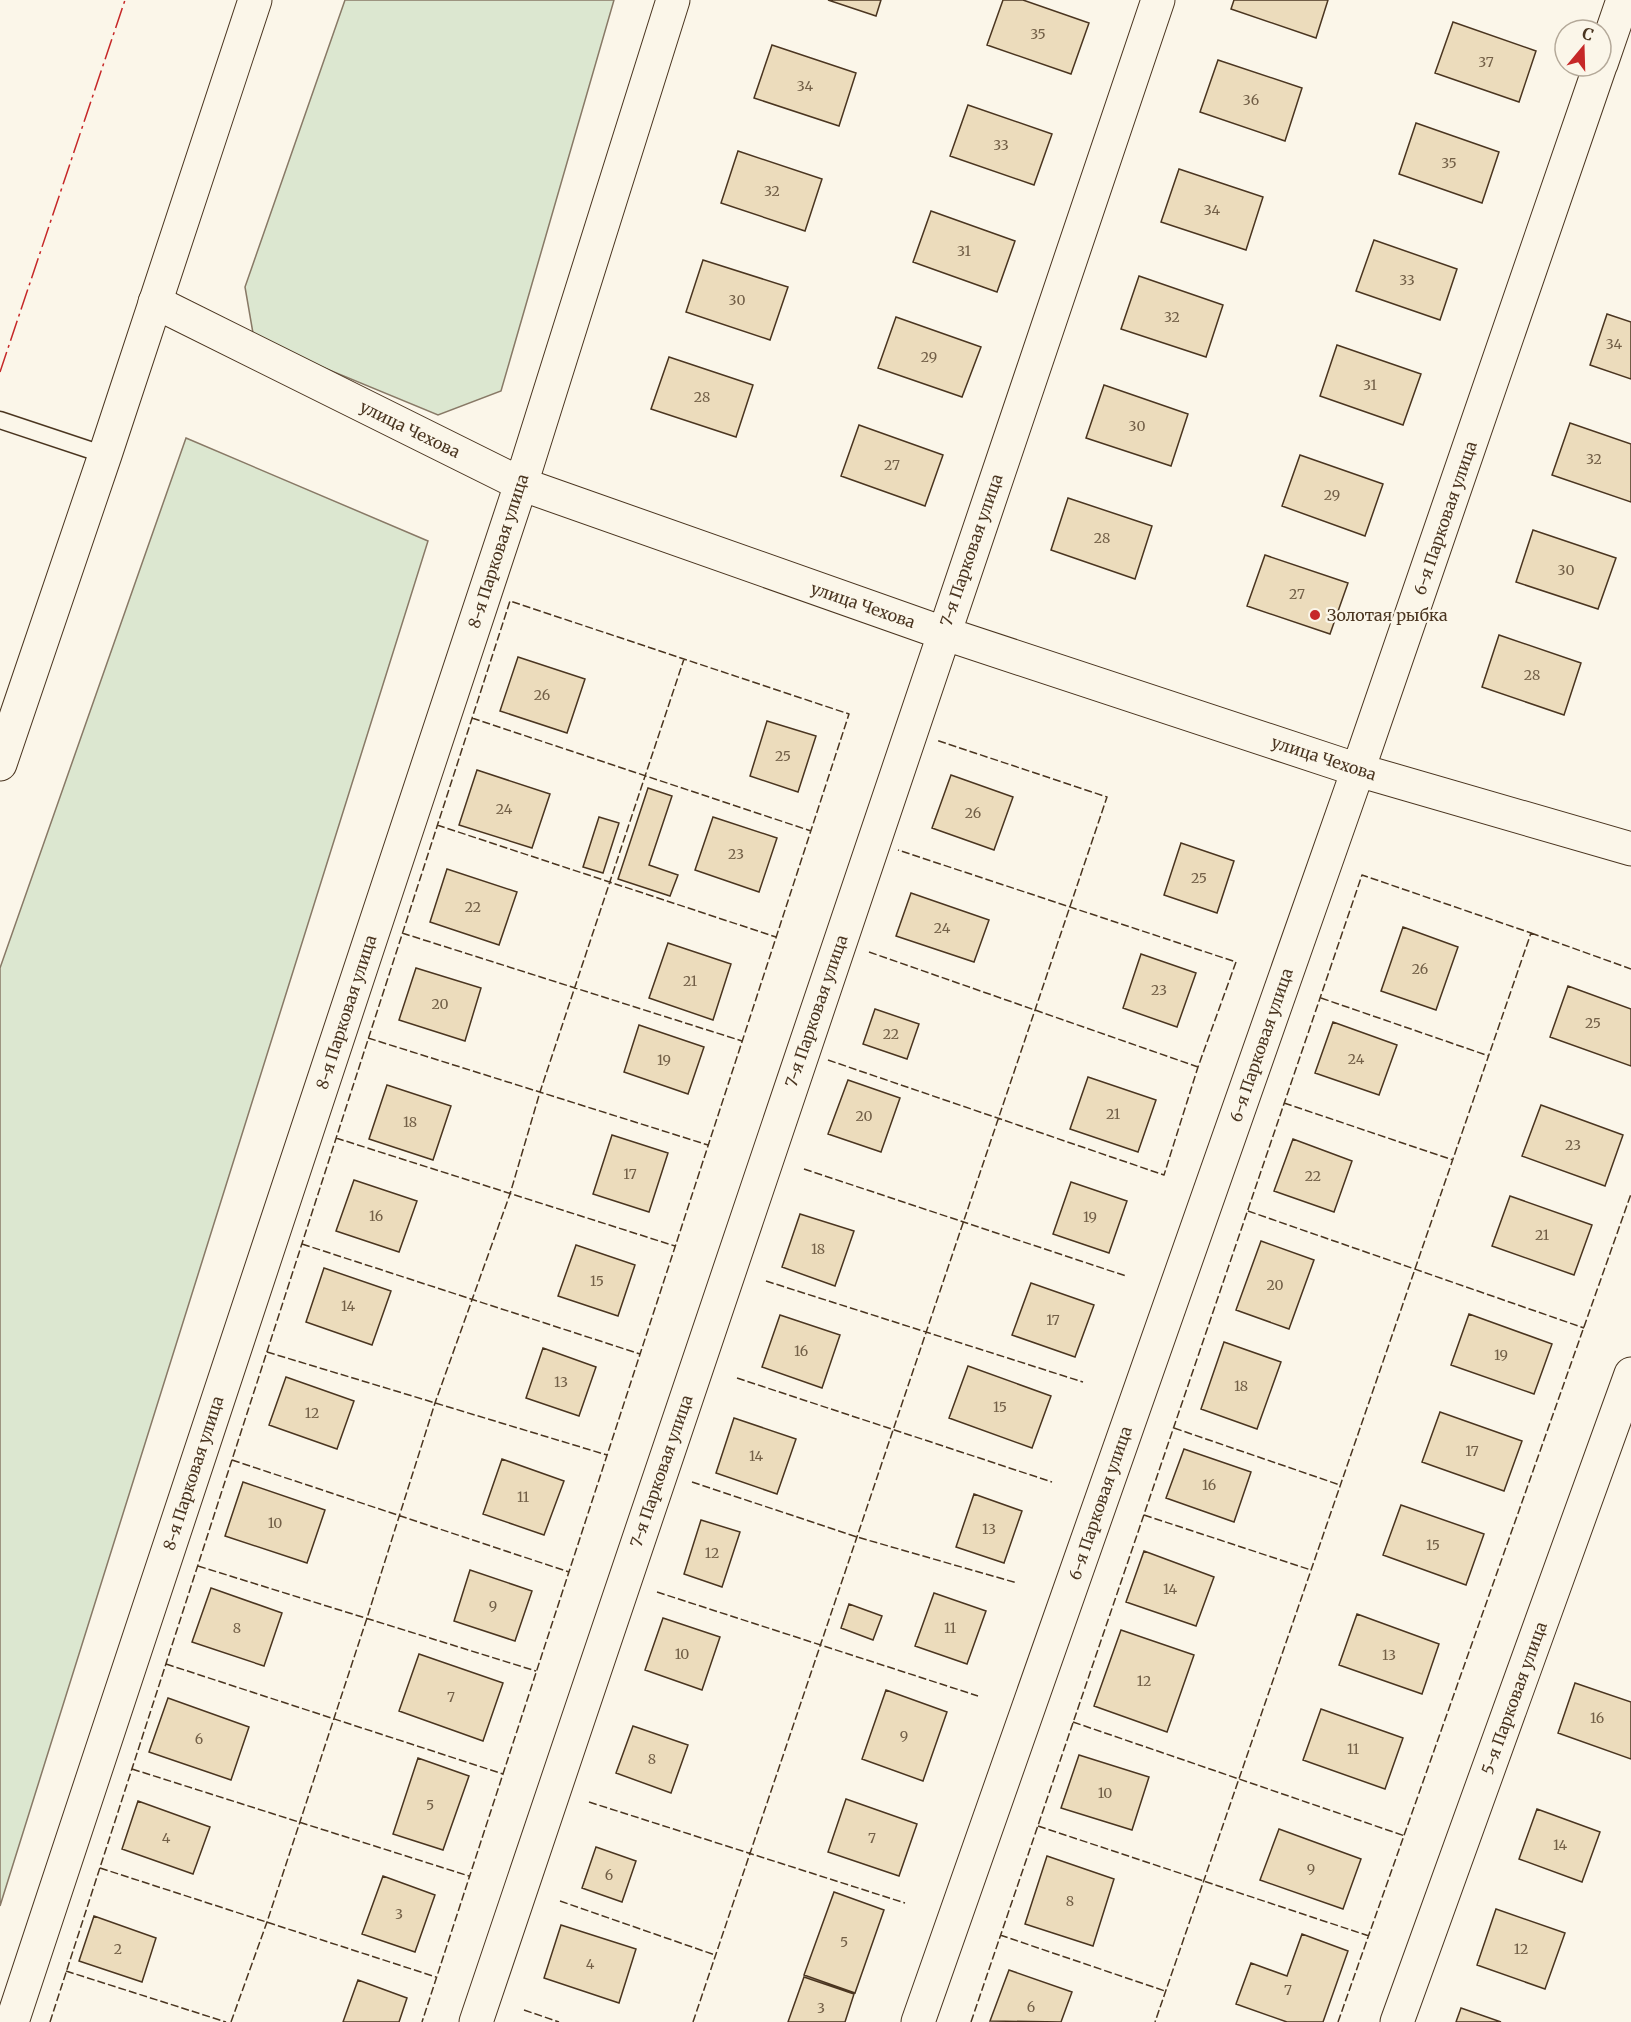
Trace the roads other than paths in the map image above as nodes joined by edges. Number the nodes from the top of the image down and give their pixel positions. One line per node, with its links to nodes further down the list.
1 (255, 0): 7 (street)
2 (673, 0): 10 (street, 8-я Парковая улица)
3 (1158, 0): 11 (street, 7-я Парковая улица)
4 (1623, 0): 5 (street, 6-я Парковая улица)
5 (1613, 30)
6 (1597, 78): 13 (street, 6-я Парковая улица)
7 (155, 302): 9 (street); 10 (street, улица Чехова)
8 (0, 420): 9 (lane)
9 (105, 455): 12 (street)
10 (520, 484): 11 (street, улица Чехова); 16 (street, 8-я Парковая улица)
11 (943, 633): 13 (street, улица Чехова); 17 (street, 7-я Парковая улица)
12 (0, 764)
13 (1358, 770): 14 (street, улица Чехова); 18 (street, 6-я Парковая улица)
14 (1631, 849)
15 (1631, 1374): 19 (street, 5-я Парковая улица)
16 (12, 2022)
17 (476, 2022)
18 (918, 2022)
19 (1397, 2022)

